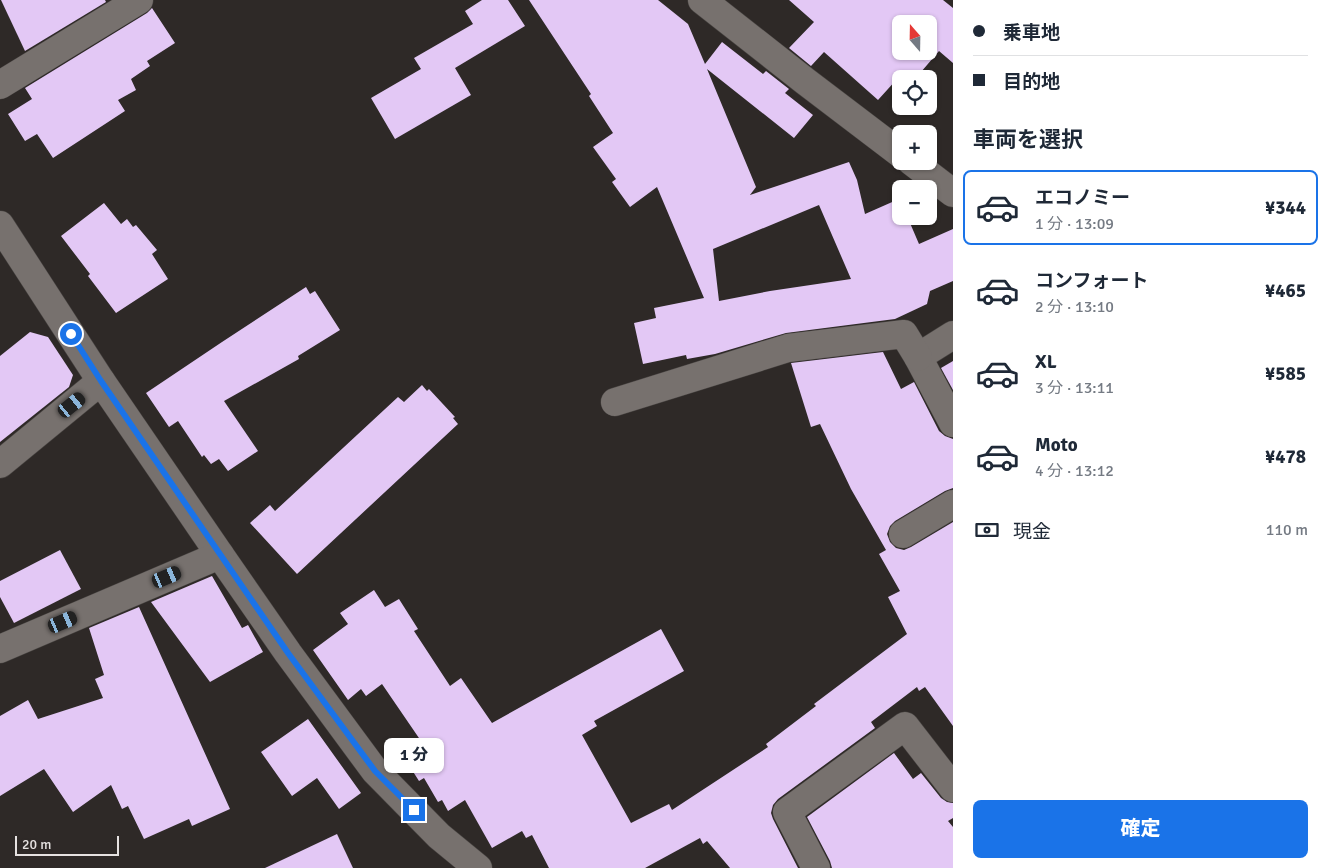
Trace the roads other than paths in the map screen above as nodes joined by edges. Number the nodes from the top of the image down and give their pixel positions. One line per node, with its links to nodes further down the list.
1 (139, 0): 3 (street)
2 (702, 0): 4 (street)
3 (0, 85)
4 (892, 147)
5 (923, 170): 6 (street)
6 (953, 193)
7 (0, 224): 10 (street)
8 (953, 336): 9 (street)
9 (918, 357): 11 (street); 12 (street)
10 (101, 381): 13 (street); 16 (street)
11 (615, 402)
12 (953, 423)
13 (0, 464)
14 (953, 504): 15 (street)
15 (903, 534)
16 (220, 555): 17 (street); 19 (street)
17 (0, 649)
18 (953, 788): 20 (street)
19 (478, 868)
20 (816, 868)

